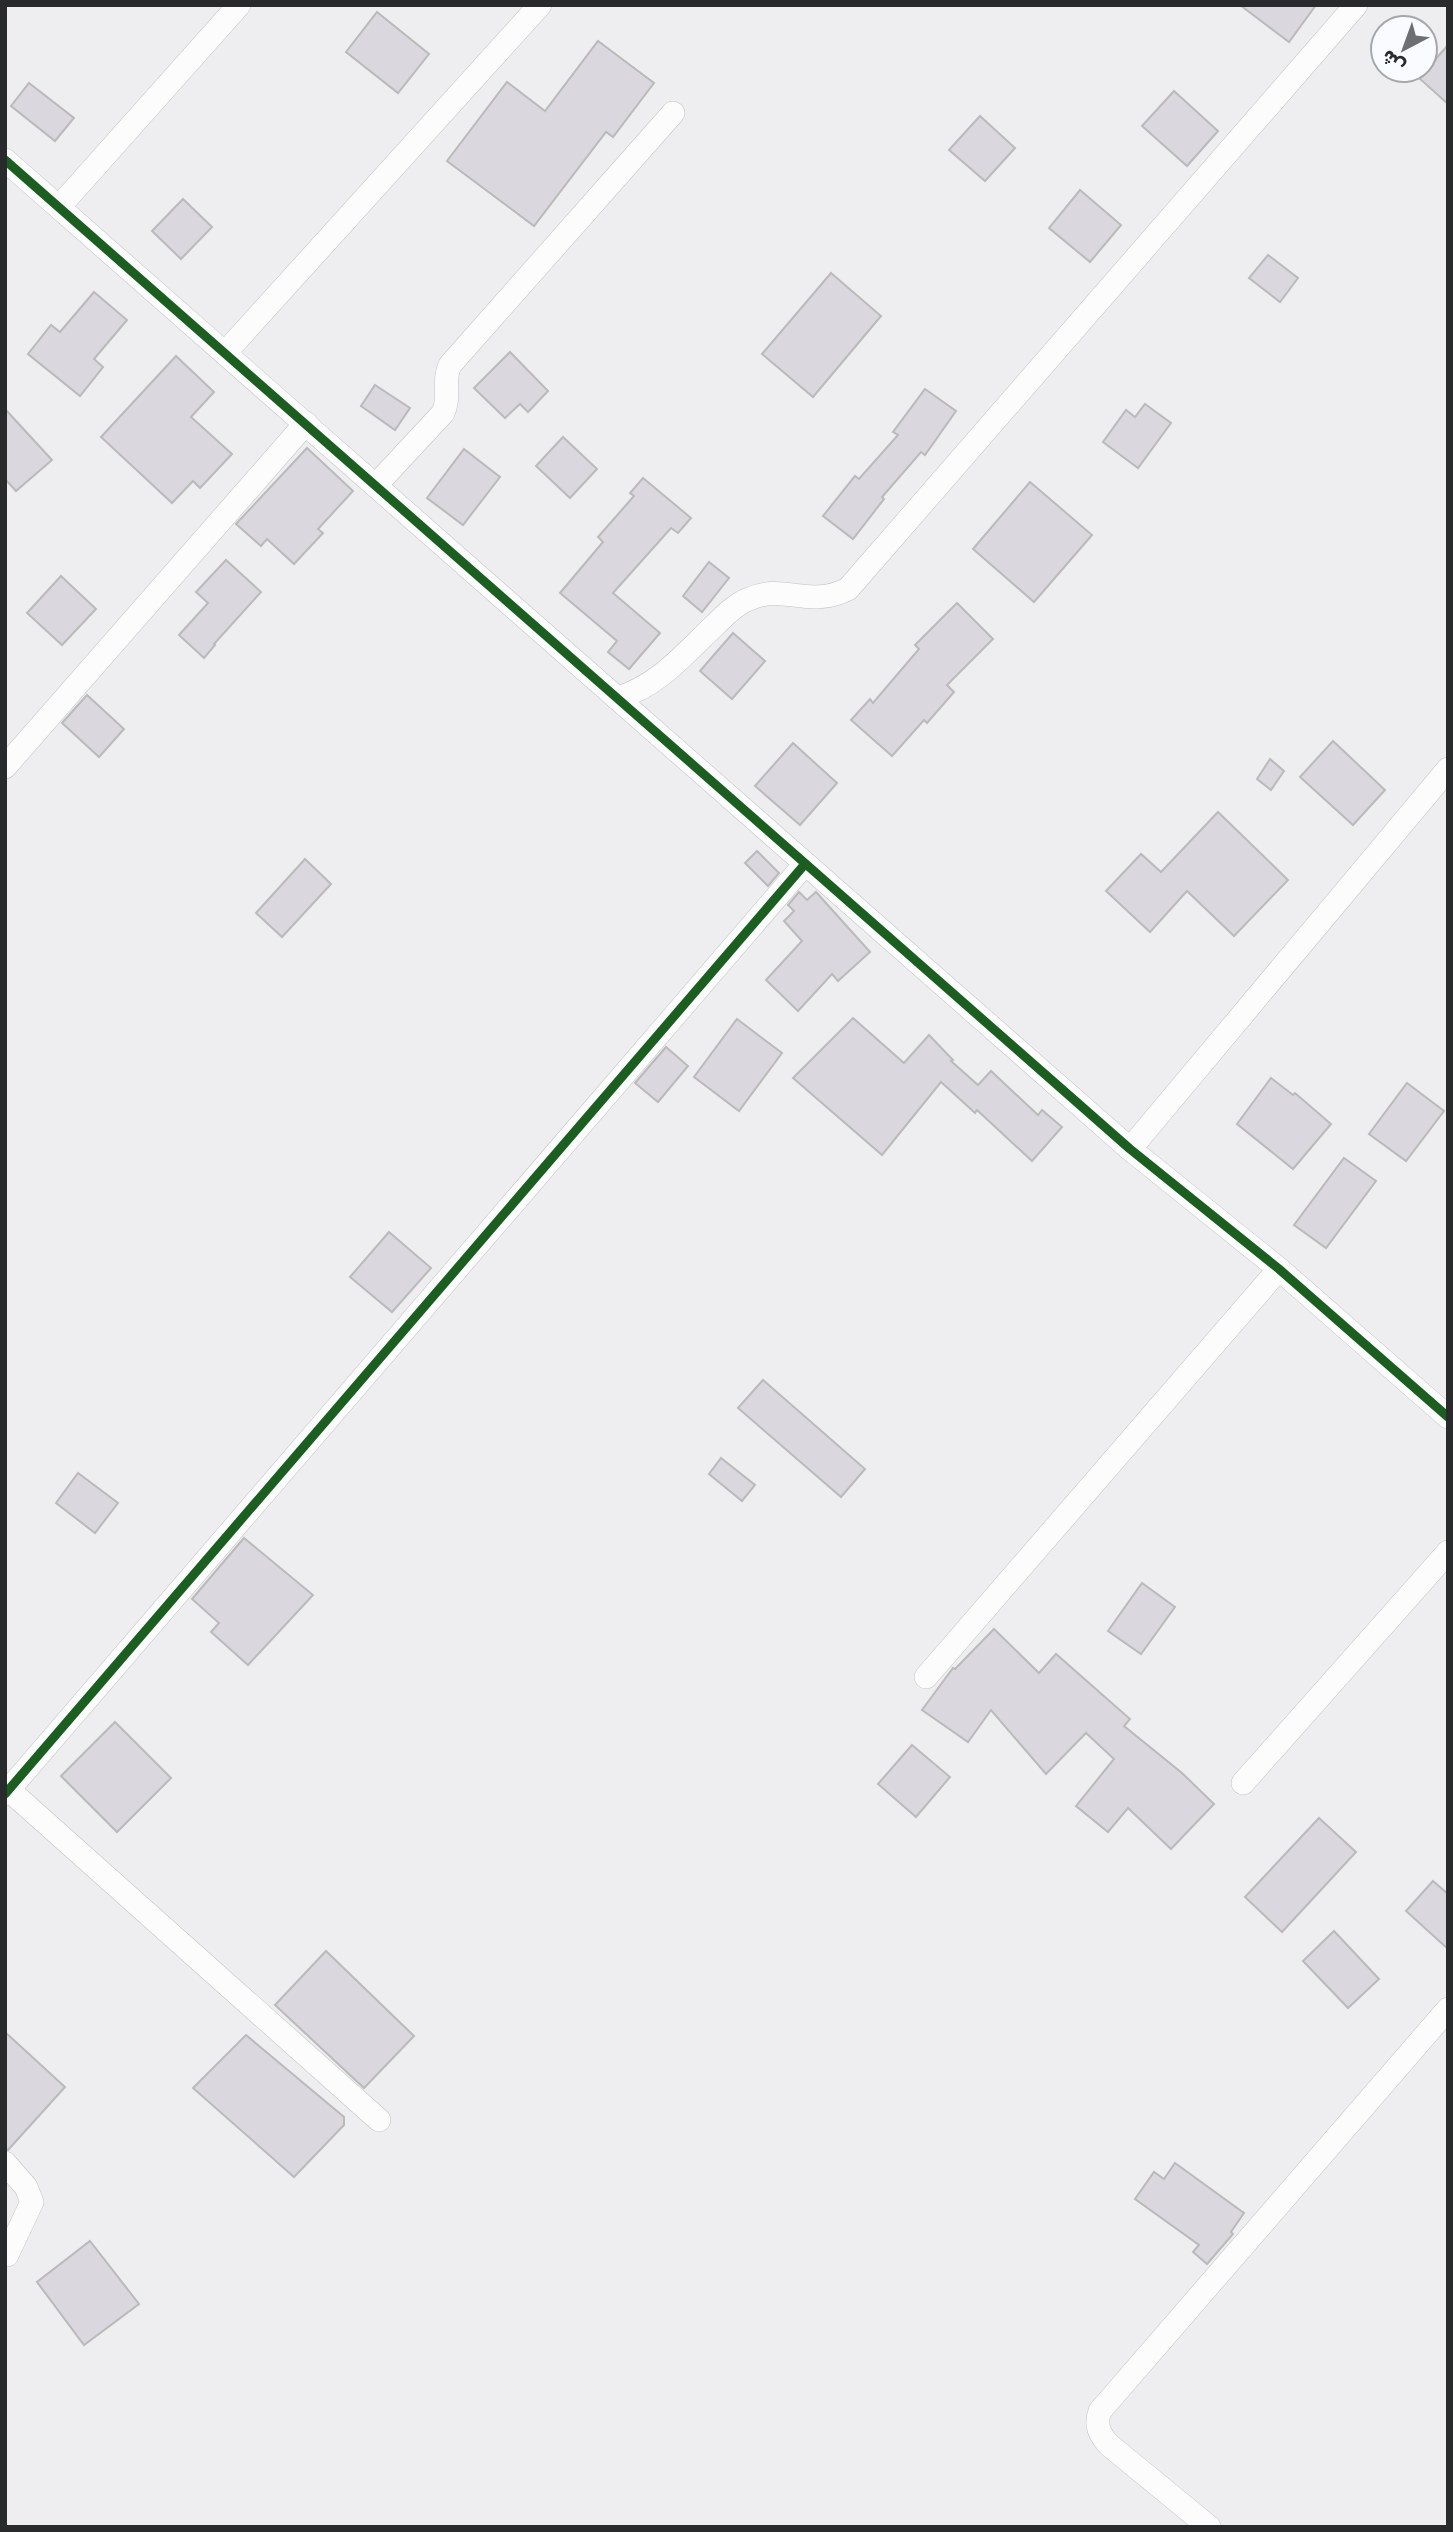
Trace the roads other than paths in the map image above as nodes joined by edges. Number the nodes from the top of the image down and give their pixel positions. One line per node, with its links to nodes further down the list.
1 (239, 5): 6 (street)
2 (541, 5): 7 (street)
3 (1356, 5): 10 (street)
4 (673, 113): 9 (street)
5 (5, 160): 6 (street)
6 (59, 208): 7 (street)
7 (225, 353): 8 (street)
8 (306, 423): 9 (street); 11 (street)
9 (376, 485): 10 (street)
10 (617, 698): 13 (street)
11 (5, 768)
12 (1448, 769): 14 (street)
13 (805, 864): 14 (street); 20 (street)
14 (1130, 1149): 15 (street)
15 (1279, 1269): 16 (street); 18 (street)
16 (1448, 1417)
17 (1448, 1552): 19 (street)
18 (926, 1677)
19 (1243, 1783)
20 (7, 1792): 22 (street)
21 (1448, 2009): 25 (street)
22 (379, 2120)
23 (5, 2163): 24 (street)
24 (7, 2255)
25 (1209, 2527)

